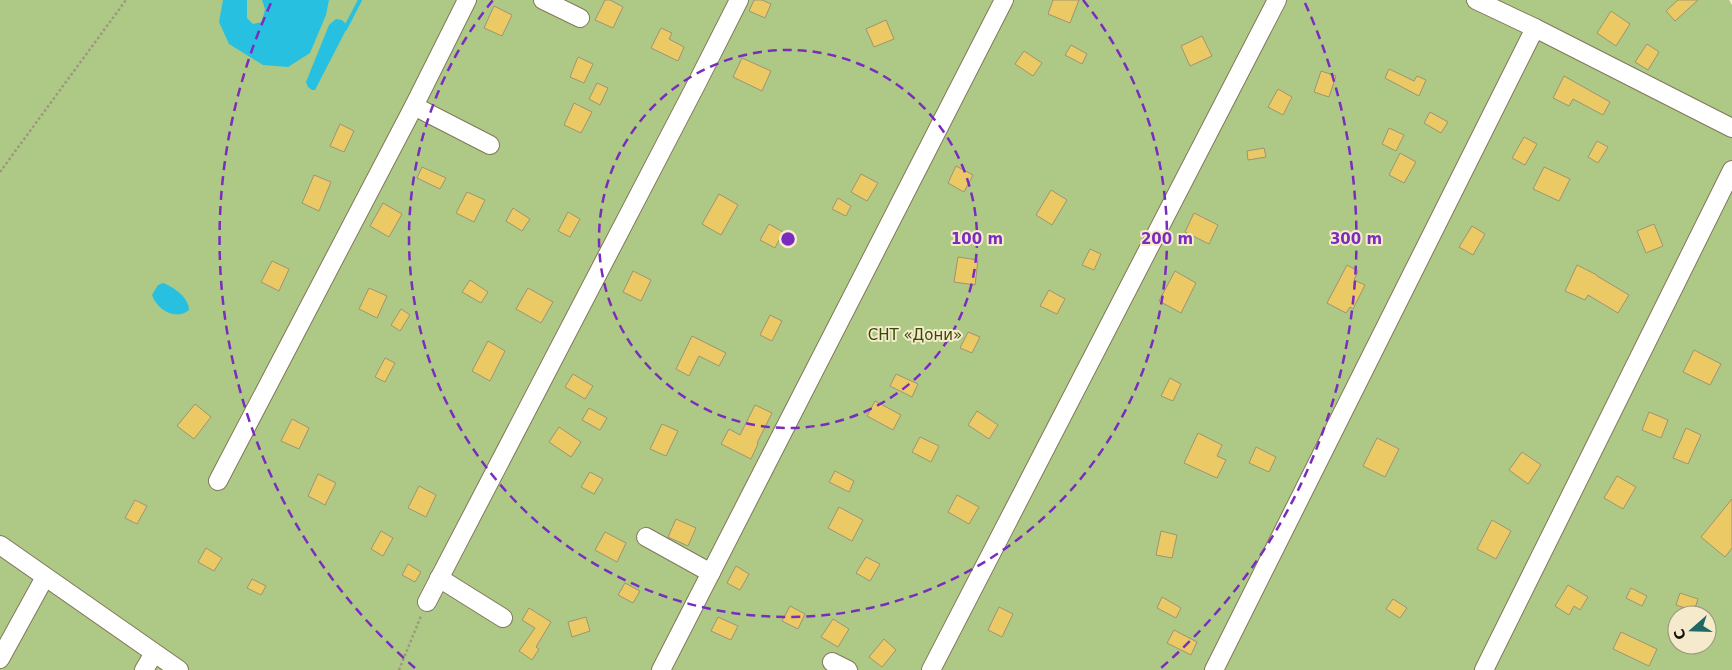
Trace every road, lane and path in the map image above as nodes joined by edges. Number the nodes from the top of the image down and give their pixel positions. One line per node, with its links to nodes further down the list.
1 (126, 0): 14 (path)
2 (467, 0): 10 (street)
3 (543, 0): 8 (street)
4 (739, 0): 20 (street)
5 (1004, 0): 18 (street)
6 (1277, 0): 31 (street)
7 (1476, 0): 9 (street)
8 (580, 18)
9 (1535, 28): 11 (street); 32 (street)
10 (414, 106): 12 (street); 15 (street)
11 (1732, 128)
12 (490, 145)
13 (1732, 170): 33 (street)
14 (0, 172)
15 (218, 481)
16 (646, 537): 18 (street)
17 (0, 546): 19 (street)
18 (711, 573): 29 (street)
19 (45, 577): 23 (street); 24 (street)
20 (439, 578): 21 (street); 22 (street)
21 (427, 602): 28 (path)
22 (503, 618)
23 (154, 653): 26 (street); 27 (street)
24 (0, 659)
25 (832, 662): 30 (street)
26 (144, 670)
27 (179, 670)
28 (400, 670)
29 (661, 670)
30 (848, 670)
31 (931, 670)
32 (1214, 670)
33 (1484, 670)

